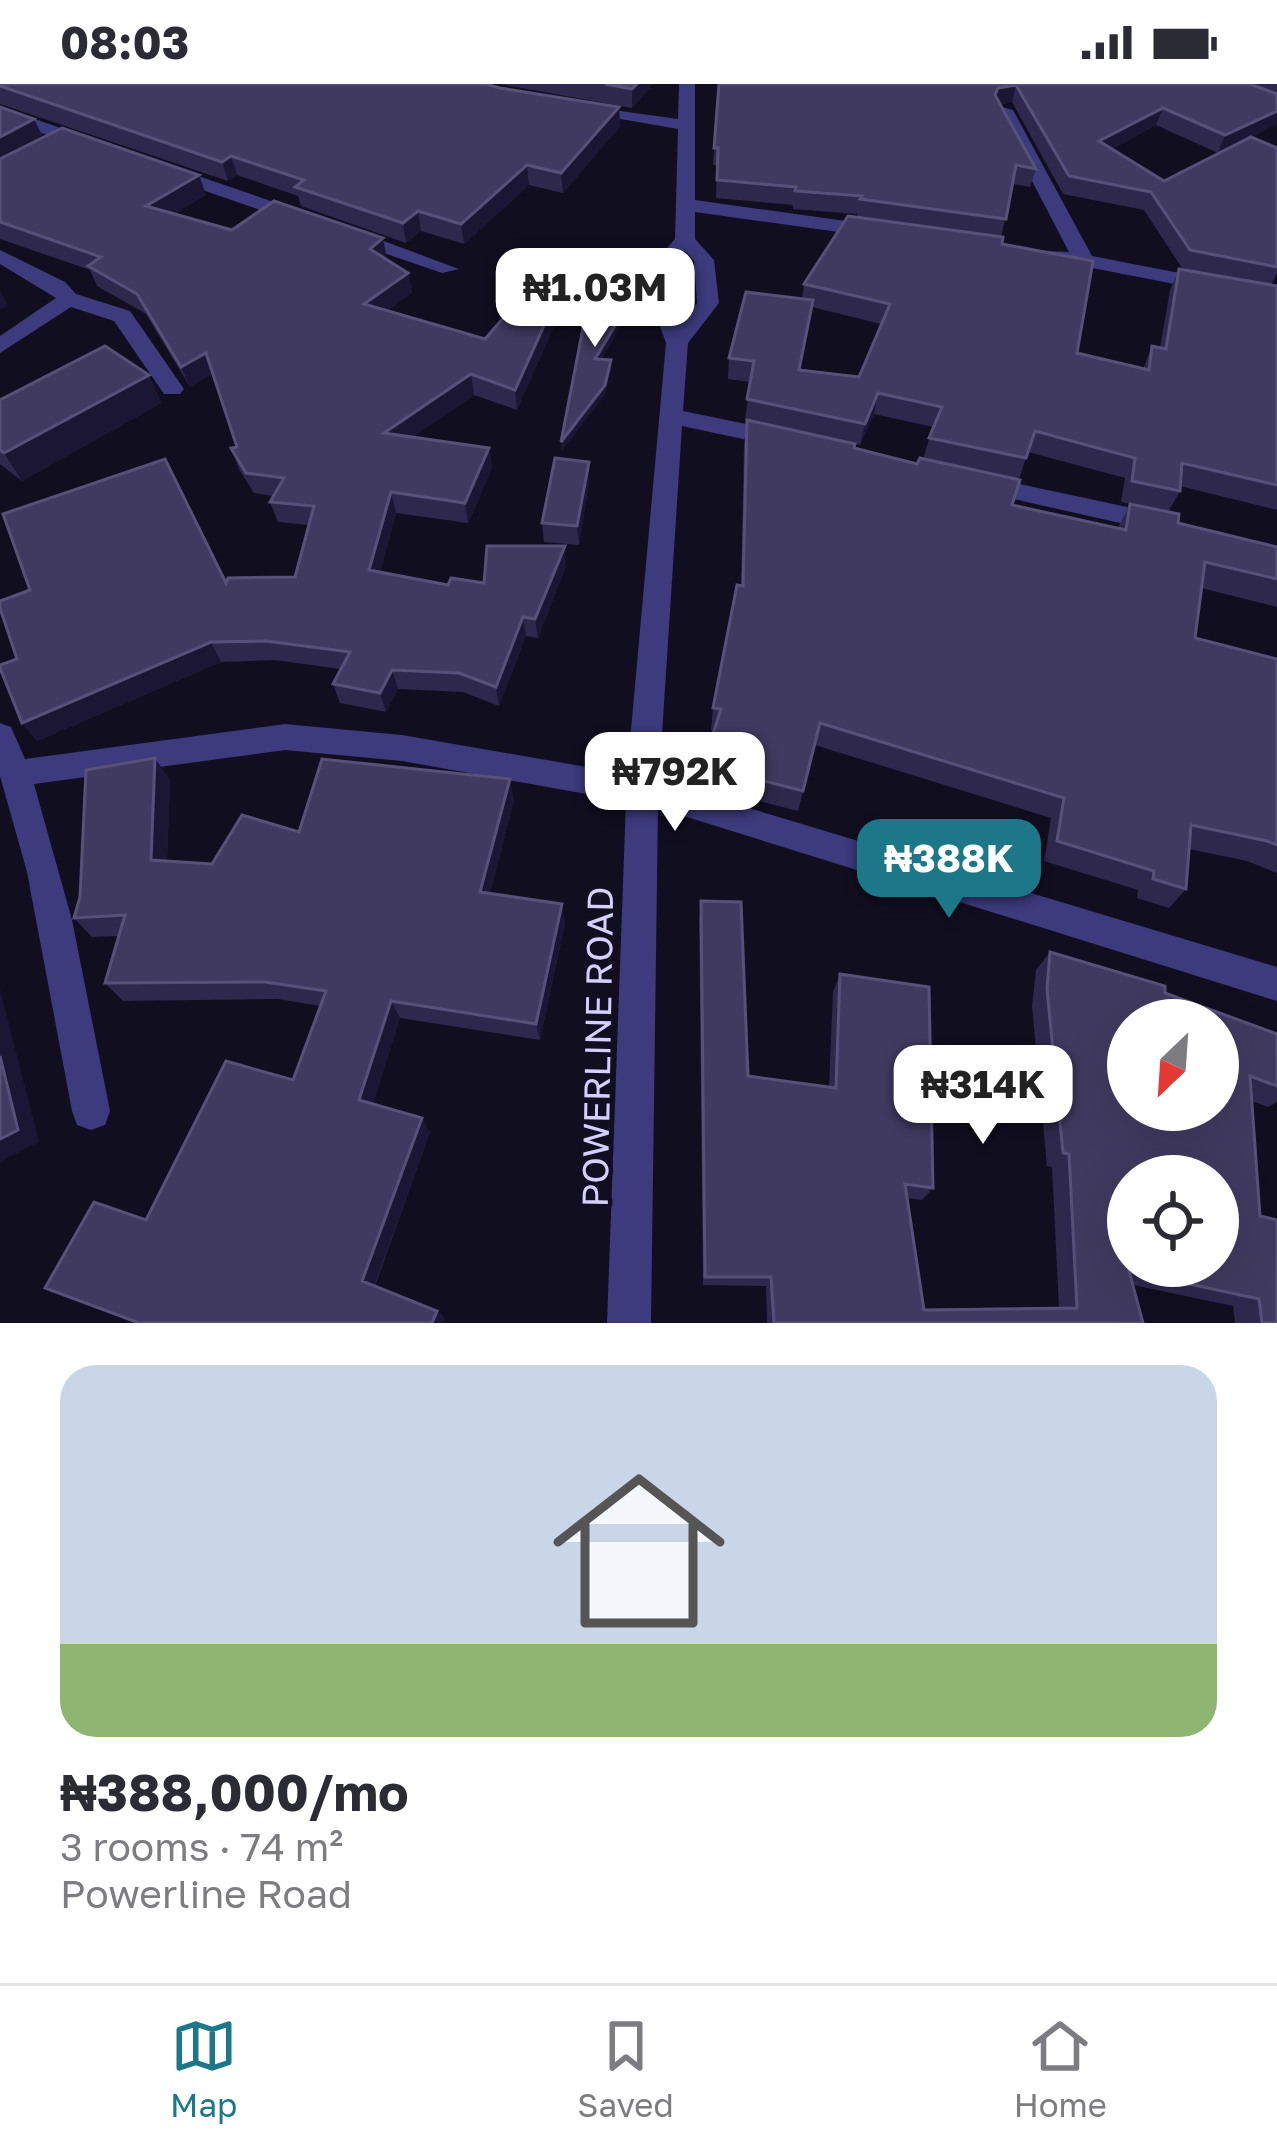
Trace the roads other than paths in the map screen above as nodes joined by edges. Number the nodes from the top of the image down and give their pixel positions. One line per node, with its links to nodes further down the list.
1 (687, 84): 5 (street, POWERLINE ROAD)
2 (548, 105): 5 (street)
3 (1004, 110): 13 (street)
4 (0, 112): 6 (street)
5 (685, 124): 8 (street, POWERLINE ROAD)
6 (106, 149)
7 (143, 162): 14 (street)
8 (688, 206): 9 (street); 10 (street, POWERLINE ROAD)
9 (897, 234)
10 (685, 240): 17 (street, POWERLINE ROAD); 17 (street, POWERLINE ROAD)
11 (1037, 253): 13 (street)
12 (0, 256): 16 (street)
13 (1083, 260): 15 (street)
14 (449, 269)
15 (1277, 298)
16 (68, 299): 18 (street); 19 (street)
17 (677, 343): 20 (street, POWERLINE ROAD)
18 (0, 346)
19 (172, 389)
20 (671, 416): 21 (street); 26 (street, POWERLINE ROAD)
21 (817, 447)
22 (955, 478): 23 (street)
23 (1185, 529)
24 (0, 736): 25 (street)
25 (16, 772): 26 (street); 28 (street)
26 (642, 790): 27 (street); 29 (street, POWERLINE ROAD)
27 (1277, 984)
28 (92, 1111)
29 (629, 1323)

